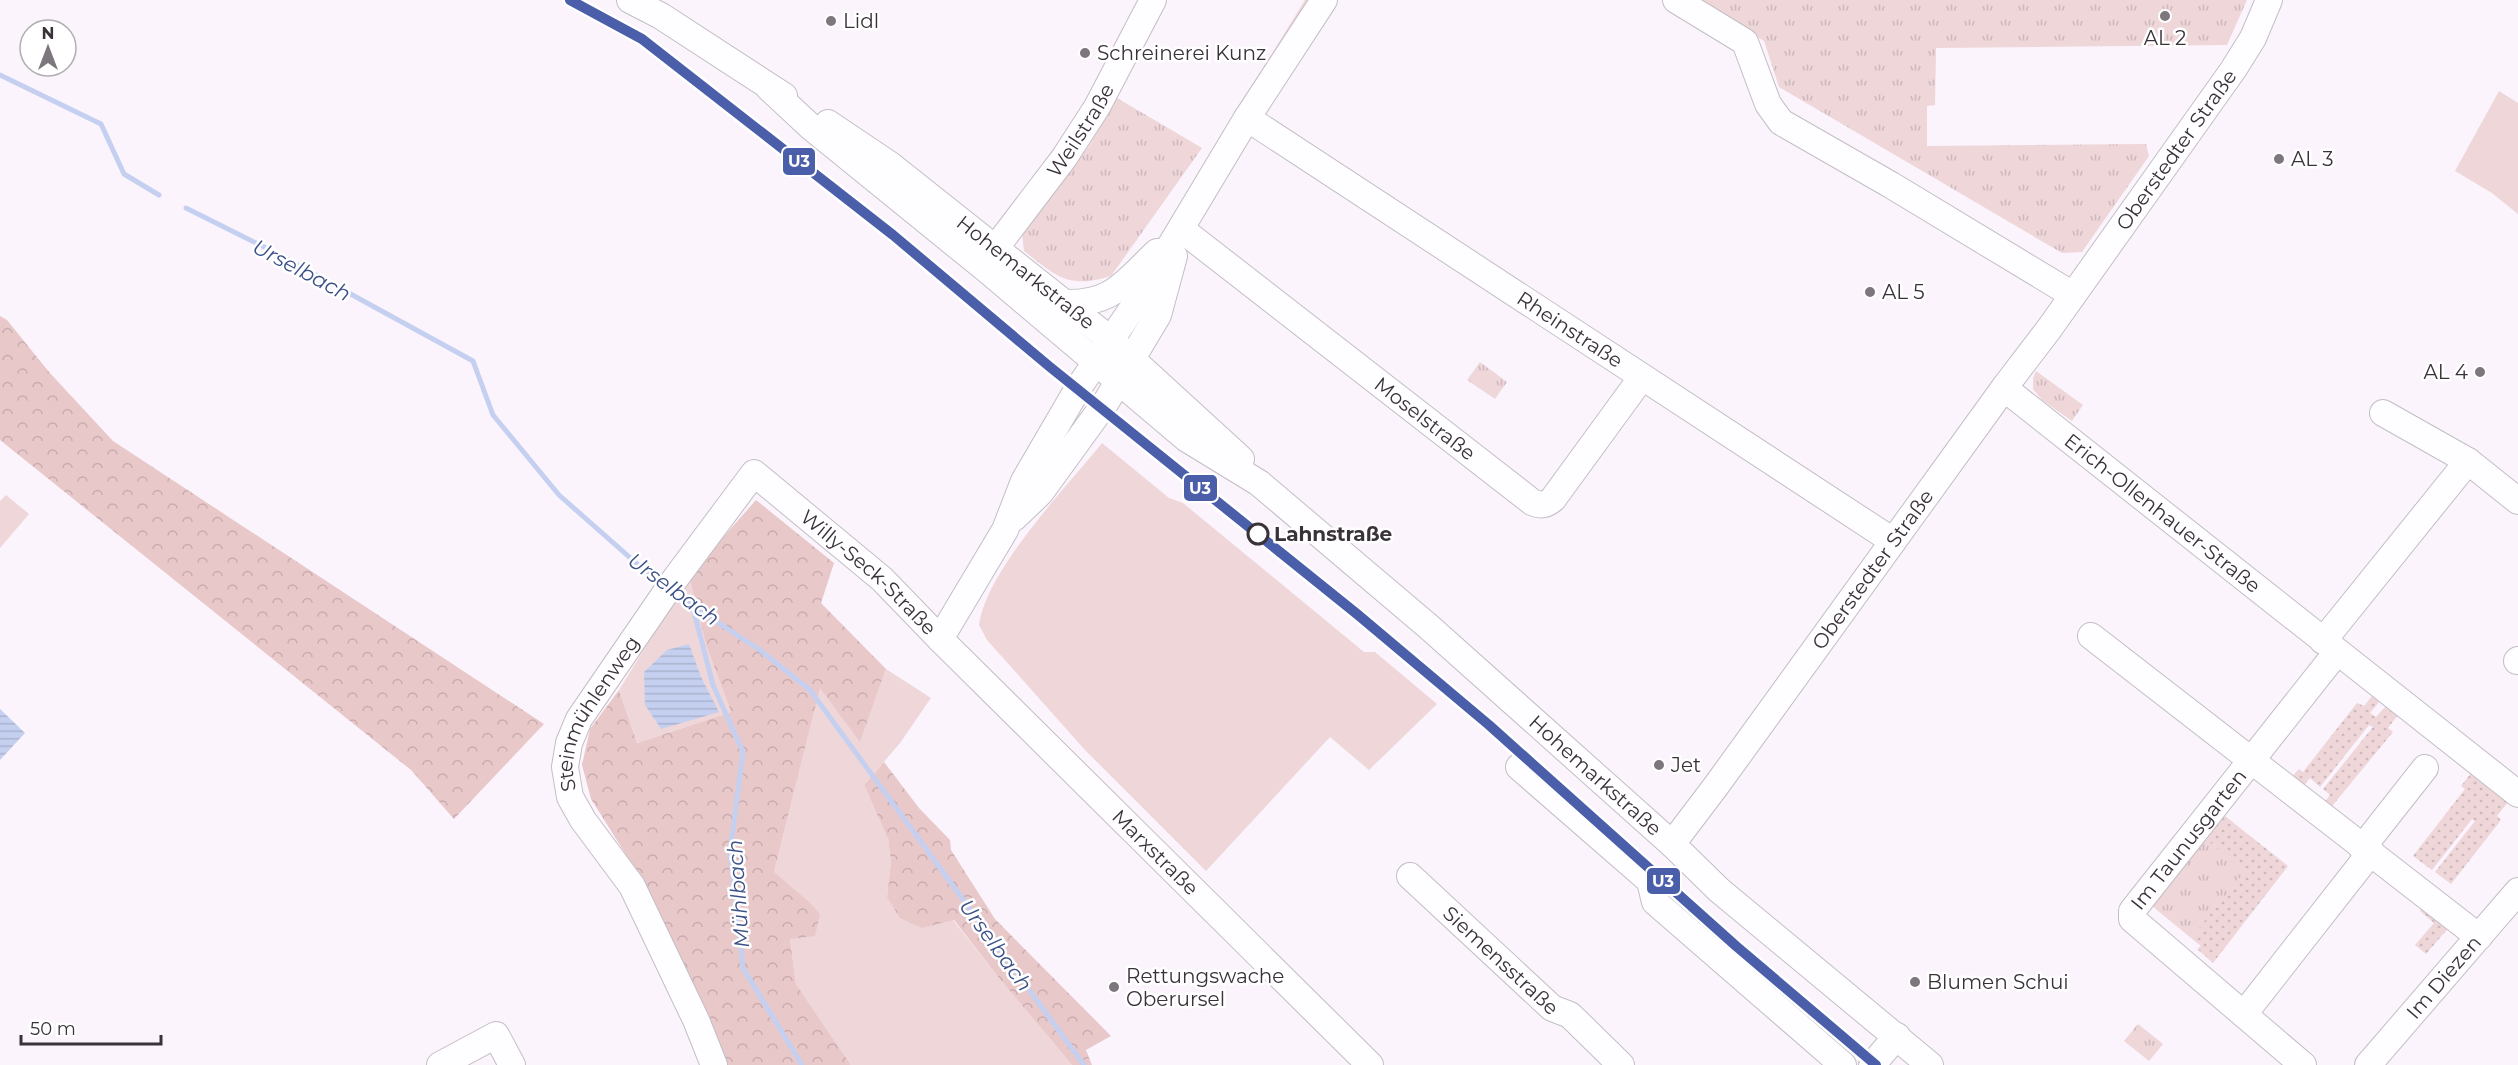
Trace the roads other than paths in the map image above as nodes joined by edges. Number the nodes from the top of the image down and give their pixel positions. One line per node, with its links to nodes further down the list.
1 (630, 0): 6 (street, Hohemarkstraße)
2 (1153, 0): 10 (street, Weilstraße)
3 (1324, 0): 8 (street)
4 (1676, 0): 11 (street)
5 (2270, 0): 11 (street, Oberstedter Straße)
6 (666, 8): 7 (street, Hohemarkstraße)
7 (769, 88): 10 (street, Hohemarkstraße); 15 (street, Hohemarkstraße)
8 (1247, 118): 9 (street); 16 (street, Rheinstraße)
9 (1181, 229): 12 (street); 13 (street); 14 (street); 16 (street, Moselstraße)
10 (994, 250): 12 (street, Hohemarkstraße)
11 (2073, 295): 18 (street, Oberstedter Straße)
12 (1062, 303): 13 (street, Hohemarkstraße)
13 (1111, 340): 14 (street, Hohemarkstraße); 15 (street)
14 (1131, 358): 17 (street); 22 (street, Hohemarkstraße)
15 (1096, 362): 17 (street, Hohemarkstraße); 24 (street, Willy-Seck-Straße)
16 (1642, 377): 25 (street, Rheinstraße)
17 (1119, 380): 22 (street, Hohemarkstraße); 24 (street, Willy-Seck-Straße)
18 (2004, 388): 25 (street, Oberstedter Straße); 28 (street, Erich-Ollenhauer-Straße)
19 (2383, 413): 20 (street)
20 (2468, 461): 23 (street); 28 (street)
21 (754, 473): 27 (street, Willy-Seck-Straße); 42 (street, Steinmühlenweg)
22 (1259, 483): 33 (street, Hohemarkstraße)
23 (2518, 501)
24 (1005, 530): 27 (street, Willy-Seck-Straße)
25 (1893, 541): 33 (street, Oberstedter Straße)
26 (2091, 636): 29 (street, Im Taunusgarten)
27 (940, 639): 43 (street, Marxstraße)
28 (2330, 647): 29 (street); 32 (street, Erich-Ollenhauer-Straße)
29 (2250, 760): 34 (street, Im Taunusgarten); 38 (street, Im Taunusgarten)
30 (1519, 767): 45 (street, Hohemarkstraße)
31 (2425, 768): 34 (street)
32 (2518, 794)
33 (1672, 844): 39 (street, Hohemarkstraße)
34 (2366, 850): 37 (street, Im Taunusgarten); 38 (street)
35 (1410, 876): 44 (street, Siemensstraße)
36 (2518, 891): 37 (street, Im Diezen)
37 (2479, 937): 49 (street, Im Diezen)
38 (2244, 1014): 48 (street, Im Taunusgarten)
39 (1897, 1036): 46 (street); 47 (street, Hohemarkstraße)
40 (440, 1065): 41 (street)
41 (512, 1065)
42 (714, 1065)
43 (1370, 1065)
44 (1621, 1065)
45 (1843, 1065)
46 (1872, 1065)
47 (1930, 1065)
48 (2303, 1065)
49 (2368, 1065)

